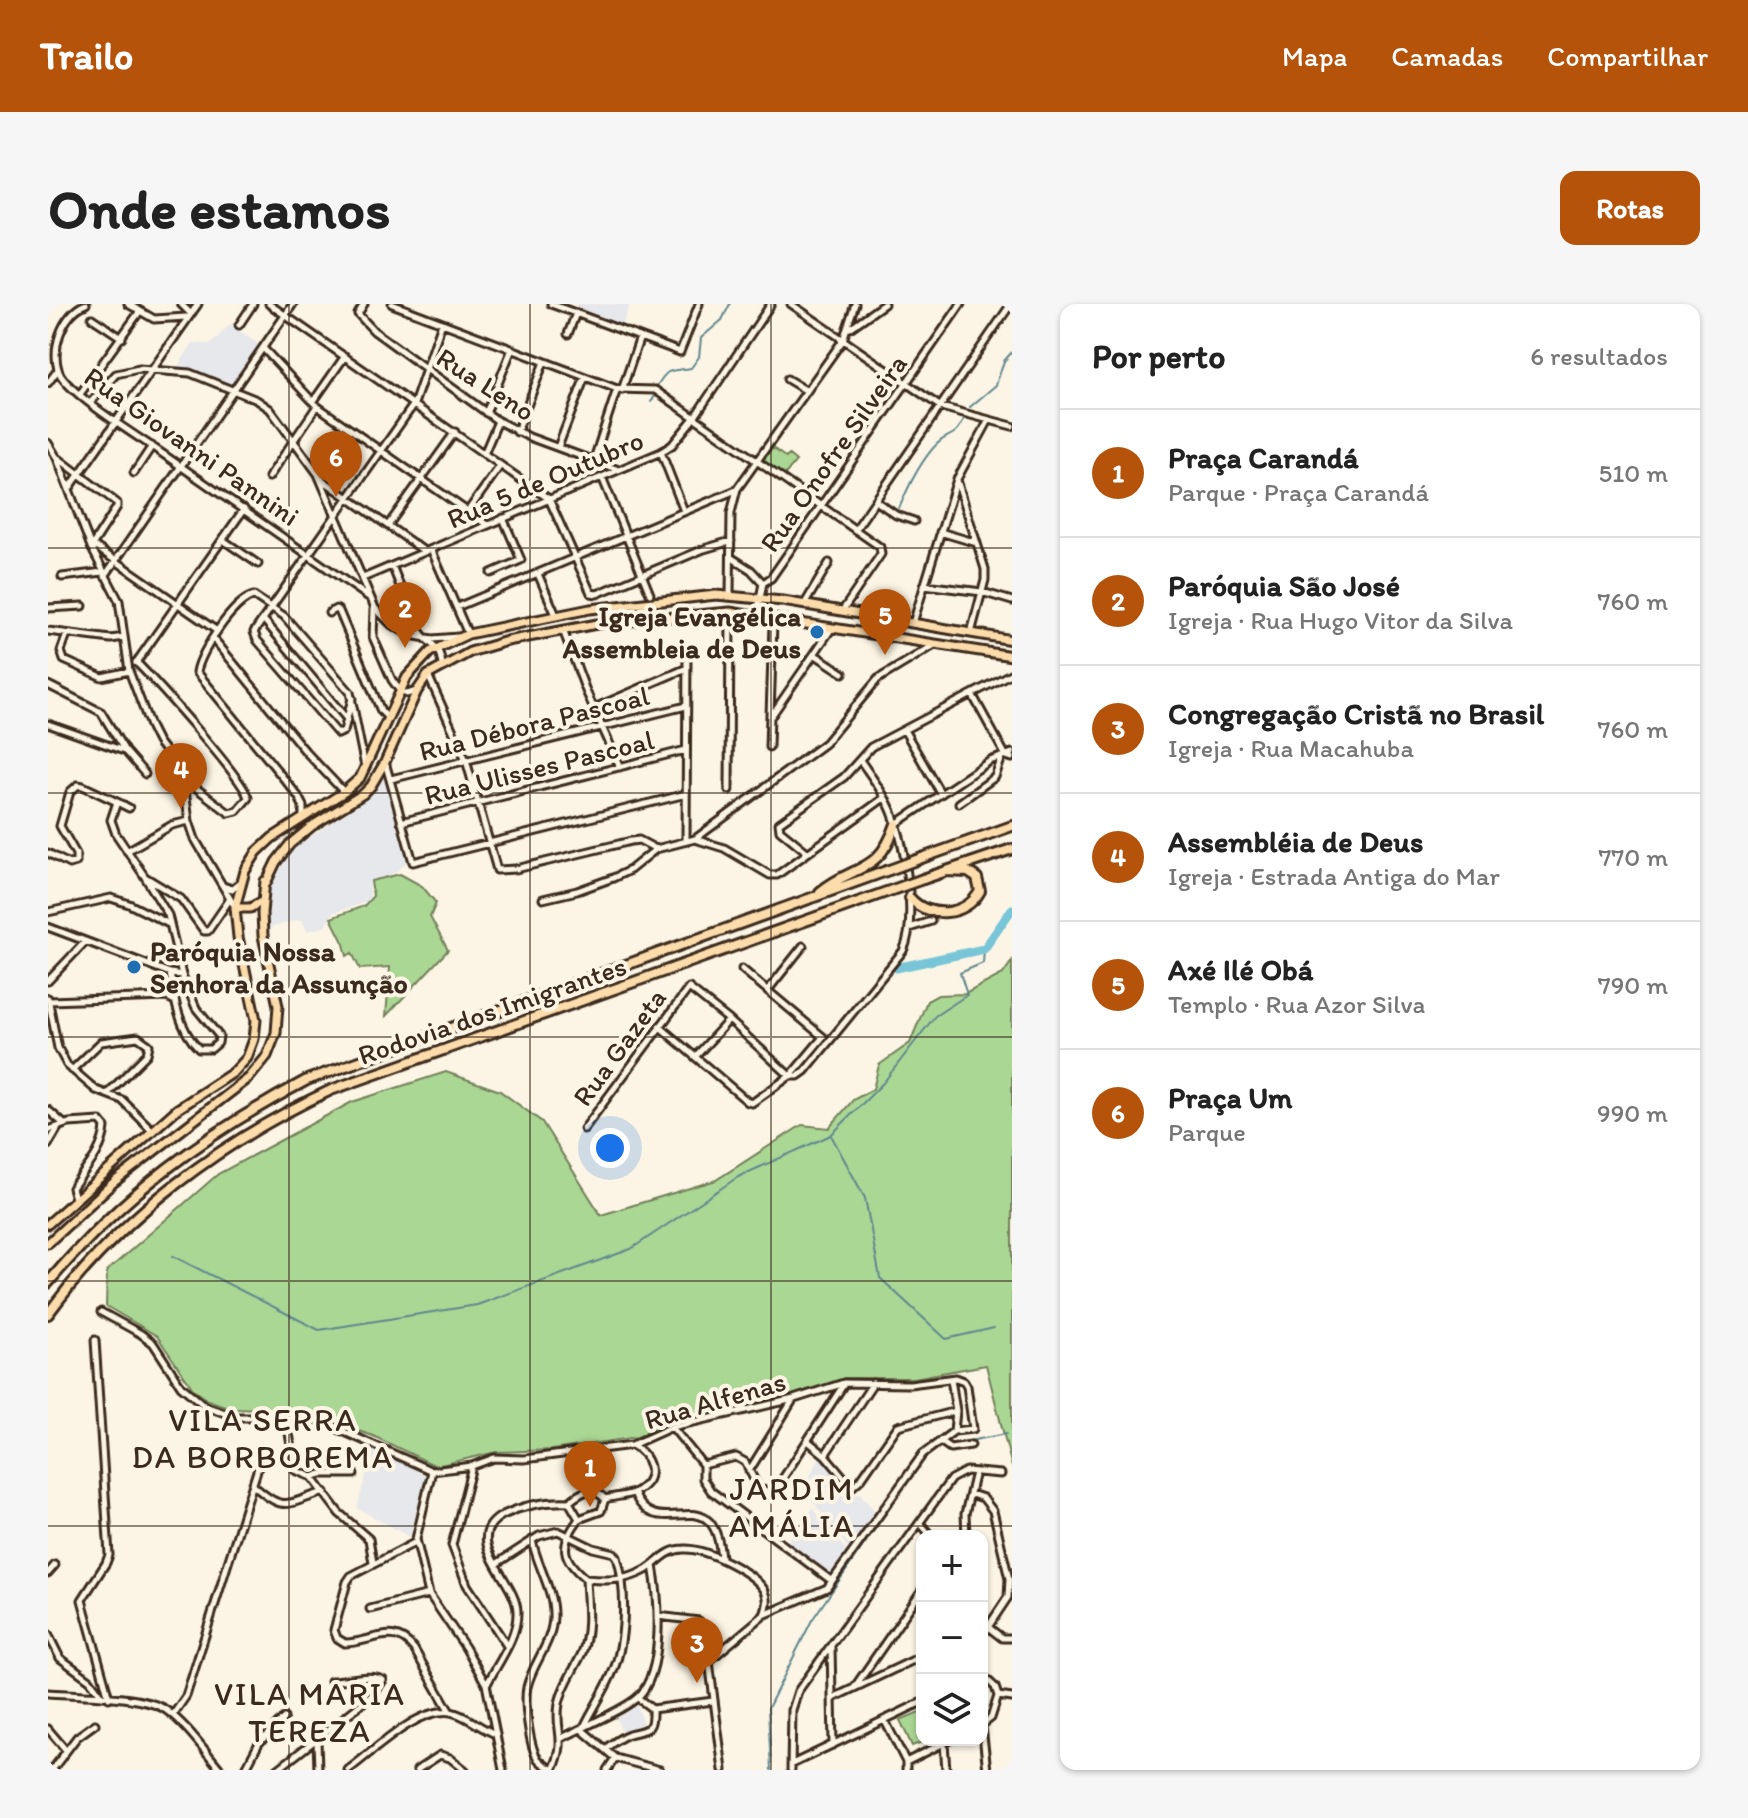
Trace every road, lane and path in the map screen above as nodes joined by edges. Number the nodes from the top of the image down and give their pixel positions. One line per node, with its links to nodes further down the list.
1 (86, 304): 28 (street)
2 (128, 304): 18 (street)
3 (181, 304): 20 (street)
4 (198, 304): 20 (street)
5 (253, 304): 24 (street)
6 (269, 304): 21 (street)
7 (293, 304): 21 (street)
8 (364, 304): 36 (street, Rua Leno)
9 (392, 304): 23 (street)
10 (551, 304): 19 (street)
11 (699, 304): 29 (street)
12 (771, 304): 52 (street, Rua 5 de Outubro)
13 (791, 304): 31 (street)
14 (855, 304): 25 (street)
15 (884, 304): 25 (street)
16 (961, 304): 42 (street, Rua Onofre Silveira)
17 (1011, 304): 50 (street)
18 (140, 311): 20 (street); 30 (street)
19 (576, 313): 27 (street); 29 (street)
20 (189, 315): 38 (street)
21 (285, 315): 32 (street); 34 (street)
22 (92, 318): 30 (street)
23 (442, 323): 33 (street); 36 (street)
24 (239, 325)
25 (849, 329): 31 (street)
26 (48, 330): 28 (street)
27 (568, 334)
28 (56, 336): 37 (street, Rua Giovanni Pannini)
29 (640, 337): 44 (street)
30 (122, 338): 46 (street)
31 (843, 340): 42 (street); 45 (street)
32 (263, 348): 43 (street); 48 (street)
33 (512, 349): 35 (street); 51 (street)
34 (345, 356): 48 (street); 49 (street)
35 (544, 362): 39 (street); 59 (street)
36 (428, 370): 49 (street); 51 (street, Rua Leno)
37 (57, 371): 40 (street); 46 (street, Rua Giovanni Pannini)
38 (151, 371): 43 (street); 47 (street); 54 (street)
39 (585, 377): 44 (street); 64 (street)
40 (49, 379)
41 (787, 379): 45 (street)
42 (906, 383): 50 (street); 87 (street, Rua Onofre Silveira)
43 (234, 390): 61 (street); 71 (street)
44 (619, 390): 52 (street); 69 (street)
45 (807, 391): 70 (street)
46 (80, 394): 47 (street, Rua Giovanni Pannini)
47 (91, 402): 54 (street, Rua Giovanni Pannini)
48 (315, 404): 57 (street); 61 (street)
49 (414, 404): 58 (street); 65 (street)
50 (941, 407): 53 (street); 86 (street)
51 (486, 413): 55 (street, Rua Leno)
52 (694, 418): 66 (street, Rua 5 de Outubro); 70 (street)
53 (989, 420): 56 (street); 80 (street)
54 (116, 421): 63 (street, Rua Giovanni Pannini); 74 (street)
55 (498, 421): 59 (street, Rua Leno); 67 (street)
56 (1010, 426): 60 (street)
57 (350, 429): 65 (street); 76 (street)
58 (455, 432): 67 (street); 79 (street)
59 (517, 432): 64 (street, Rua Leno)
60 (1012, 436)
61 (294, 440): 76 (street); 77 (street)
62 (48, 443): 68 (street)
63 (152, 446): 71 (street, Rua Giovanni Pannini); 75 (street)
64 (558, 447): 69 (street, Rua Leno)
65 (381, 451): 79 (street); 83 (street)
66 (661, 452): 73 (street, Rua 5 de Outubro); 90 (street)
67 (484, 454): 72 (street)
68 (57, 458): 74 (street); 82 (street)
69 (594, 459): 73 (street, Rua Leno)
70 (756, 462): 81 (street); 87 (street)
71 (180, 466): 88 (street, Rua Giovanni Pannini); 108 (street)
72 (500, 466): 85 (street); 89 (street)
73 (617, 469): 78 (street, Rua 5 de Outubro)
74 (79, 473): 82 (street); 103 (street)
75 (134, 473)
76 (319, 476): 83 (street); 92 (street)
77 (269, 477)
78 (602, 477): 85 (street, Rua 5 de Outubro); 99 (street)
79 (422, 479): 89 (street); 95 (street)
80 (957, 479): 98 (street); 102 (street)
81 (737, 489): 84 (street); 91 (street)
82 (69, 490): 103 (street)
83 (349, 498): 92 (street); 95 (street)
84 (717, 498): 90 (street); 91 (street)
85 (549, 499): 93 (street, Rua 5 de Outubro); 107 (street)
86 (876, 501): 94 (street); 97 (street)
87 (820, 507): 97 (street); 120 (street, Rua Onofre Silveira)
88 (244, 509): 100 (street); 105 (street, Rua Giovanni Pannini)
89 (468, 511): 96 (street)
90 (684, 511): 99 (street)
91 (731, 513): 101 (street)
92 (336, 516): 105 (street); 119 (street)
93 (503, 518): 96 (street, Rua 5 de Outubro); 114 (street)
94 (914, 521)
95 (389, 524): 104 (street)
96 (487, 525): 104 (street, Rua 5 de Outubro)
97 (855, 530): 135 (street)
98 (940, 532): 102 (street); 121 (street)
99 (626, 536): 107 (street); 117 (street)
100 (223, 540): 110 (street); 128 (street)
101 (731, 541): 106 (street); 117 (street)
102 (977, 543): 122 (street)
103 (92, 546): 108 (street); 115 (street)
104 (428, 550): 112 (street, Rua 5 de Outubro); 132 (street)
105 (310, 554): 126 (street, Rua Giovanni Pannini); 131 (street)
106 (731, 557): 111 (street, Rua Onofre Silveira); 113 (street)
107 (574, 558): 116 (street); 117 (street)
108 (114, 559): 115 (street); 128 (street)
109 (829, 563): 129 (street)
110 (258, 564)
111 (743, 565): 113 (street); 120 (street, Rua Onofre Silveira)
112 (392, 566): 119 (street, Rua 5 de Outubro); 153 (street)
113 (731, 569): 124 (street)
114 (491, 573)
115 (104, 574): 118 (street); 151 (street)
116 (538, 574): 132 (street); 140 (street)
117 (642, 575): 123 (street)
118 (62, 577)
119 (363, 578): 126 (street)
120 (763, 583): 125 (street, Rua Onofre Silveira)
121 (924, 585): 122 (street); 143 (street)
122 (982, 592): 127 (street); 148 (street)
123 (650, 594)
124 (730, 595): 125 (main road); 138 (main road); 140 (main road)
125 (759, 597): 129 (main road); 139 (street, Rua Onofre Silveira)
126 (370, 599): 134 (street)
127 (1012, 601)
128 (177, 603): 147 (street); 160 (street)
129 (804, 605): 135 (main road)
130 (83, 606): 133 (street)
131 (272, 607): 141 (street); 147 (street); 171 (street)
132 (457, 607): 150 (street)
133 (48, 608)
134 (375, 608): 153 (street); 168 (street)
135 (843, 610): 143 (main road)
136 (730, 612): 138 (main road); 139 (main road); 192 (street)
137 (329, 613): 175 (street)
138 (704, 613): 145 (main road)
139 (757, 614): 144 (main road)
140 (556, 615): 150 (main road)
141 (263, 619): 176 (street); 176 (street)
142 (773, 623): 174 (street)
143 (913, 623): 148 (main road)
144 (833, 627): 155 (main road); 158 (street)
145 (563, 630): 161 (main road); 173 (street)
146 (48, 631): 149 (street)
147 (217, 631): 152 (street)
148 (971, 633): 154 (main road)
149 (67, 634): 151 (street); 163 (street)
150 (463, 635): 153 (street); 156 (main road)
151 (124, 637): 163 (street)
152 (213, 638): 193 (street); 201 (street)
153 (425, 639): 156 (street)
154 (1012, 640)
155 (937, 644): 159 (main road); 207 (street)
156 (436, 648): 161 (street); 168 (main road)
157 (687, 651): 162 (street)
158 (814, 654): 164 (street); 174 (street)
159 (1012, 656)
160 (136, 662): 163 (street); 191 (street)
161 (442, 666): 165 (main road)
162 (687, 668): 172 (street); 173 (street)
163 (129, 670): 191 (street)
164 (843, 673)
165 (428, 675): 169 (main road); 184 (street)
166 (1011, 675): 170 (street)
167 (48, 685): 182 (street)
168 (400, 691): 169 (street); 175 (main road)
169 (417, 691): 188 (main road)
170 (972, 694): 179 (street); 183 (street)
171 (352, 698): 176 (street); 187 (street)
172 (686, 706): 178 (street, Rua Débora Pascoal); 181 (street)
173 (594, 708): 178 (street)
174 (771, 716): 180 (street)
175 (389, 718): 187 (main road)
176 (347, 719)
177 (49, 724): 182 (street)
178 (603, 727): 184 (street, Rua Débora Pascoal); 186 (street)
179 (904, 730): 185 (street); 195 (street)
180 (769, 747)
181 (686, 750): 186 (street, Rua Ulisses Pascoal); 194 (street)
182 (125, 751): 189 (street)
183 (1008, 756): 195 (street); 199 (street)
184 (466, 760): 190 (street, Rua Débora Pascoal); 198 (street)
185 (860, 760): 196 (street); 213 (street)
186 (620, 767): 198 (street, Rua Ulisses Pascoal)
187 (365, 771): 193 (main road)
188 (384, 772): 190 (street); 218 (main road)
189 (145, 774)
190 (391, 779): 203 (street)
191 (185, 780): 202 (street)
192 (729, 790)
193 (344, 792): 201 (main road)
194 (686, 794): 208 (street); 209 (street)
195 (942, 795): 204 (street)
196 (884, 798): 204 (street); 213 (street)
197 (117, 802): 200 (street); 212 (street); 214 (street)
198 (477, 803): 203 (street, Rua Ulisses Pascoal); 209 (street)
199 (959, 803)
200 (129, 808)
201 (303, 817): 206 (main road)
202 (189, 821): 212 (street); 219 (street)
203 (401, 822): 209 (street)
204 (896, 824): 220 (highway); 221 (street)
205 (1012, 826): 220 (highway, Rodovia dos Imigrantes, bridge)
206 (272, 838): 217 (main road); 218 (main road)
207 (695, 839): 208 (street); 213 (street)
208 (686, 841): 210 (street)
209 (488, 844): 210 (street)
210 (656, 849): 223 (street)
211 (1012, 849): 215 (highway, Rodovia dos Imigrantes)
212 (127, 851): 216 (street)
213 (807, 852)
214 (48, 853)
215 (946, 871): 221 (highway); 257 (highway, Rodovia dos Imigrantes, bridge)
216 (145, 877): 222 (street); 228 (street)
217 (242, 881): 219 (street); 225 (main road)
218 (265, 885): 224 (main road)
219 (222, 886): 222 (street)
220 (815, 897): 255 (highway, Rodovia dos Imigrantes)
221 (910, 898): 230 (street)
222 (230, 899): 225 (street)
223 (543, 899)
224 (263, 901): 225 (main road); 254 (main road)
225 (235, 908): 250 (main road)
226 (48, 912): 228 (street)
227 (931, 921): 230 (street)
228 (170, 925): 235 (street)
229 (48, 927): 231 (street)
230 (909, 928): 244 (street)
231 (85, 942): 234 (street); 236 (street)
232 (803, 946): 237 (street)
233 (742, 969): 237 (street)
234 (170, 973): 235 (street); 239 (street)
235 (182, 975): 239 (street)
236 (48, 981)
237 (768, 990): 244 (street)
238 (48, 999): 239 (street); 243 (street)
239 (173, 1000)
240 (729, 1020): 241 (street, Rua Gazeta); 242 (street); 244 (street)
241 (659, 1026): 242 (street); 248 (street, Rua Gazeta)
242 (695, 1057): 244 (street)
243 (72, 1070): 245 (street); 245 (street)
244 (790, 1076)
245 (107, 1094): 250 (street)
246 (48, 1110): 247 (street)
247 (61, 1126): 249 (street); 251 (street); 252 (street)
248 (584, 1129)
249 (48, 1130)
250 (153, 1131): 252 (main road)
251 (48, 1145)
252 (75, 1198): 253 (main road)
253 (48, 1224)
254 (48, 1243)
255 (48, 1283)
256 (101, 1312): 264 (street)
257 (48, 1314)
258 (95, 1340): 322 (street)
259 (951, 1379): 261 (street, Rua Alfenas); 263 (street); 266 (street, Rua Alfenas)
260 (844, 1383): 261 (street, Rua Alfenas); 262 (street, Rua Alfenas); 267 (street)
261 (873, 1383): 272 (street)
262 (794, 1399): 265 (street, Rua Alfenas); 276 (street)
263 (956, 1411): 266 (street); 272 (street)
264 (286, 1415): 275 (street); 280 (street)
265 (672, 1427): 269 (street, Rua Alfenas); 273 (street)
266 (954, 1431): 268 (street)
267 (808, 1441): 272 (street); 276 (street)
268 (940, 1441): 270 (street); 302 (street)
269 (632, 1445): 274 (street, Rua Alfenas); 283 (street)
270 (971, 1445)
271 (262, 1455): 281 (street)
272 (825, 1455)
273 (703, 1465): 276 (street); 302 (street)
274 (472, 1466): 275 (street, Rua Alfenas); 314 (street)
275 (432, 1471): 293 (street)
276 (749, 1471)
277 (975, 1472): 279 (street); 284 (street); 288 (street)
278 (354, 1474): 280 (street)
279 (1001, 1474)
280 (312, 1477): 282 (street)
281 (253, 1485): 282 (street); 330 (street)
282 (325, 1492): 295 (street)
283 (634, 1493): 285 (street); 294 (street)
284 (971, 1494): 290 (street); 309 (street)
285 (605, 1499): 286 (street); 287 (street)
286 (569, 1502): 287 (street); 296 (street)
287 (579, 1519): 291 (street)
288 (920, 1523): 289 (street); 313 (street)
289 (926, 1530)
290 (966, 1530)
291 (567, 1534): 292 (street); 300 (street); 301 (street)
292 (532, 1540): 296 (street); 359 (street)
293 (416, 1542): 295 (street); 303 (street)
294 (721, 1558): 298 (street); 306 (street)
295 (373, 1563): 329 (street)
296 (496, 1564): 314 (street)
297 (55, 1565): 299 (street)
298 (653, 1565): 301 (street); 307 (street)
299 (48, 1573)
300 (586, 1579): 301 (street); 338 (street)
301 (621, 1580): 335 (street)
302 (832, 1581): 306 (street)
303 (429, 1594): 305 (street); 318 (street)
304 (916, 1599): 319 (street)
305 (370, 1609)
306 (764, 1615): 326 (street)
307 (658, 1616): 308 (street); 323 (street)
308 (699, 1621)
309 (988, 1624)
310 (988, 1629): 312 (street)
311 (48, 1634): 322 (street)
312 (1010, 1639)
313 (831, 1644): 324 (street); 348 (street)
314 (507, 1646): 318 (street)
315 (916, 1659): 319 (street)
316 (331, 1681): 339 (street)
317 (988, 1681): 321 (street)
318 (486, 1684): 337 (street)
319 (854, 1688): 324 (street)
320 (48, 1693): 322 (street)
321 (998, 1696): 325 (street); 333 (street)
322 (106, 1697): 330 (street)
323 (638, 1698): 328 (street); 335 (street)
324 (833, 1698): 340 (street)
325 (1012, 1698)
326 (713, 1701): 328 (street); 361 (street)
327 (916, 1705): 332 (street)
328 (652, 1709): 344 (street)
329 (450, 1712): 337 (street); 355 (street)
330 (173, 1715): 351 (street)
331 (284, 1718): 352 (street)
332 (885, 1721): 340 (street); 347 (street)
333 (988, 1721)
334 (95, 1724): 345 (street)
335 (582, 1728): 338 (street); 344 (street)
336 (48, 1729): 345 (street)
337 (496, 1734): 358 (street)
338 (562, 1738): 359 (street)
339 (317, 1739): 353 (street); 354 (street)
340 (833, 1745): 348 (street)
341 (937, 1746): 347 (street)
342 (947, 1746): 363 (street)
343 (984, 1746): 364 (street)
344 (606, 1748): 346 (street)
345 (65, 1749): 350 (street)
346 (615, 1758): 349 (street); 360 (street)
347 (906, 1762): 362 (street)
348 (791, 1767)
349 (610, 1769)
350 (52, 1770)
351 (221, 1770)
352 (245, 1770)
353 (277, 1770)
354 (318, 1770)
355 (348, 1770)
356 (417, 1770): 357 (street)
357 (465, 1770)
358 (503, 1770)
359 (553, 1770)
360 (660, 1770)
361 (723, 1770)
362 (906, 1770)
363 (946, 1770)
364 (987, 1770)

